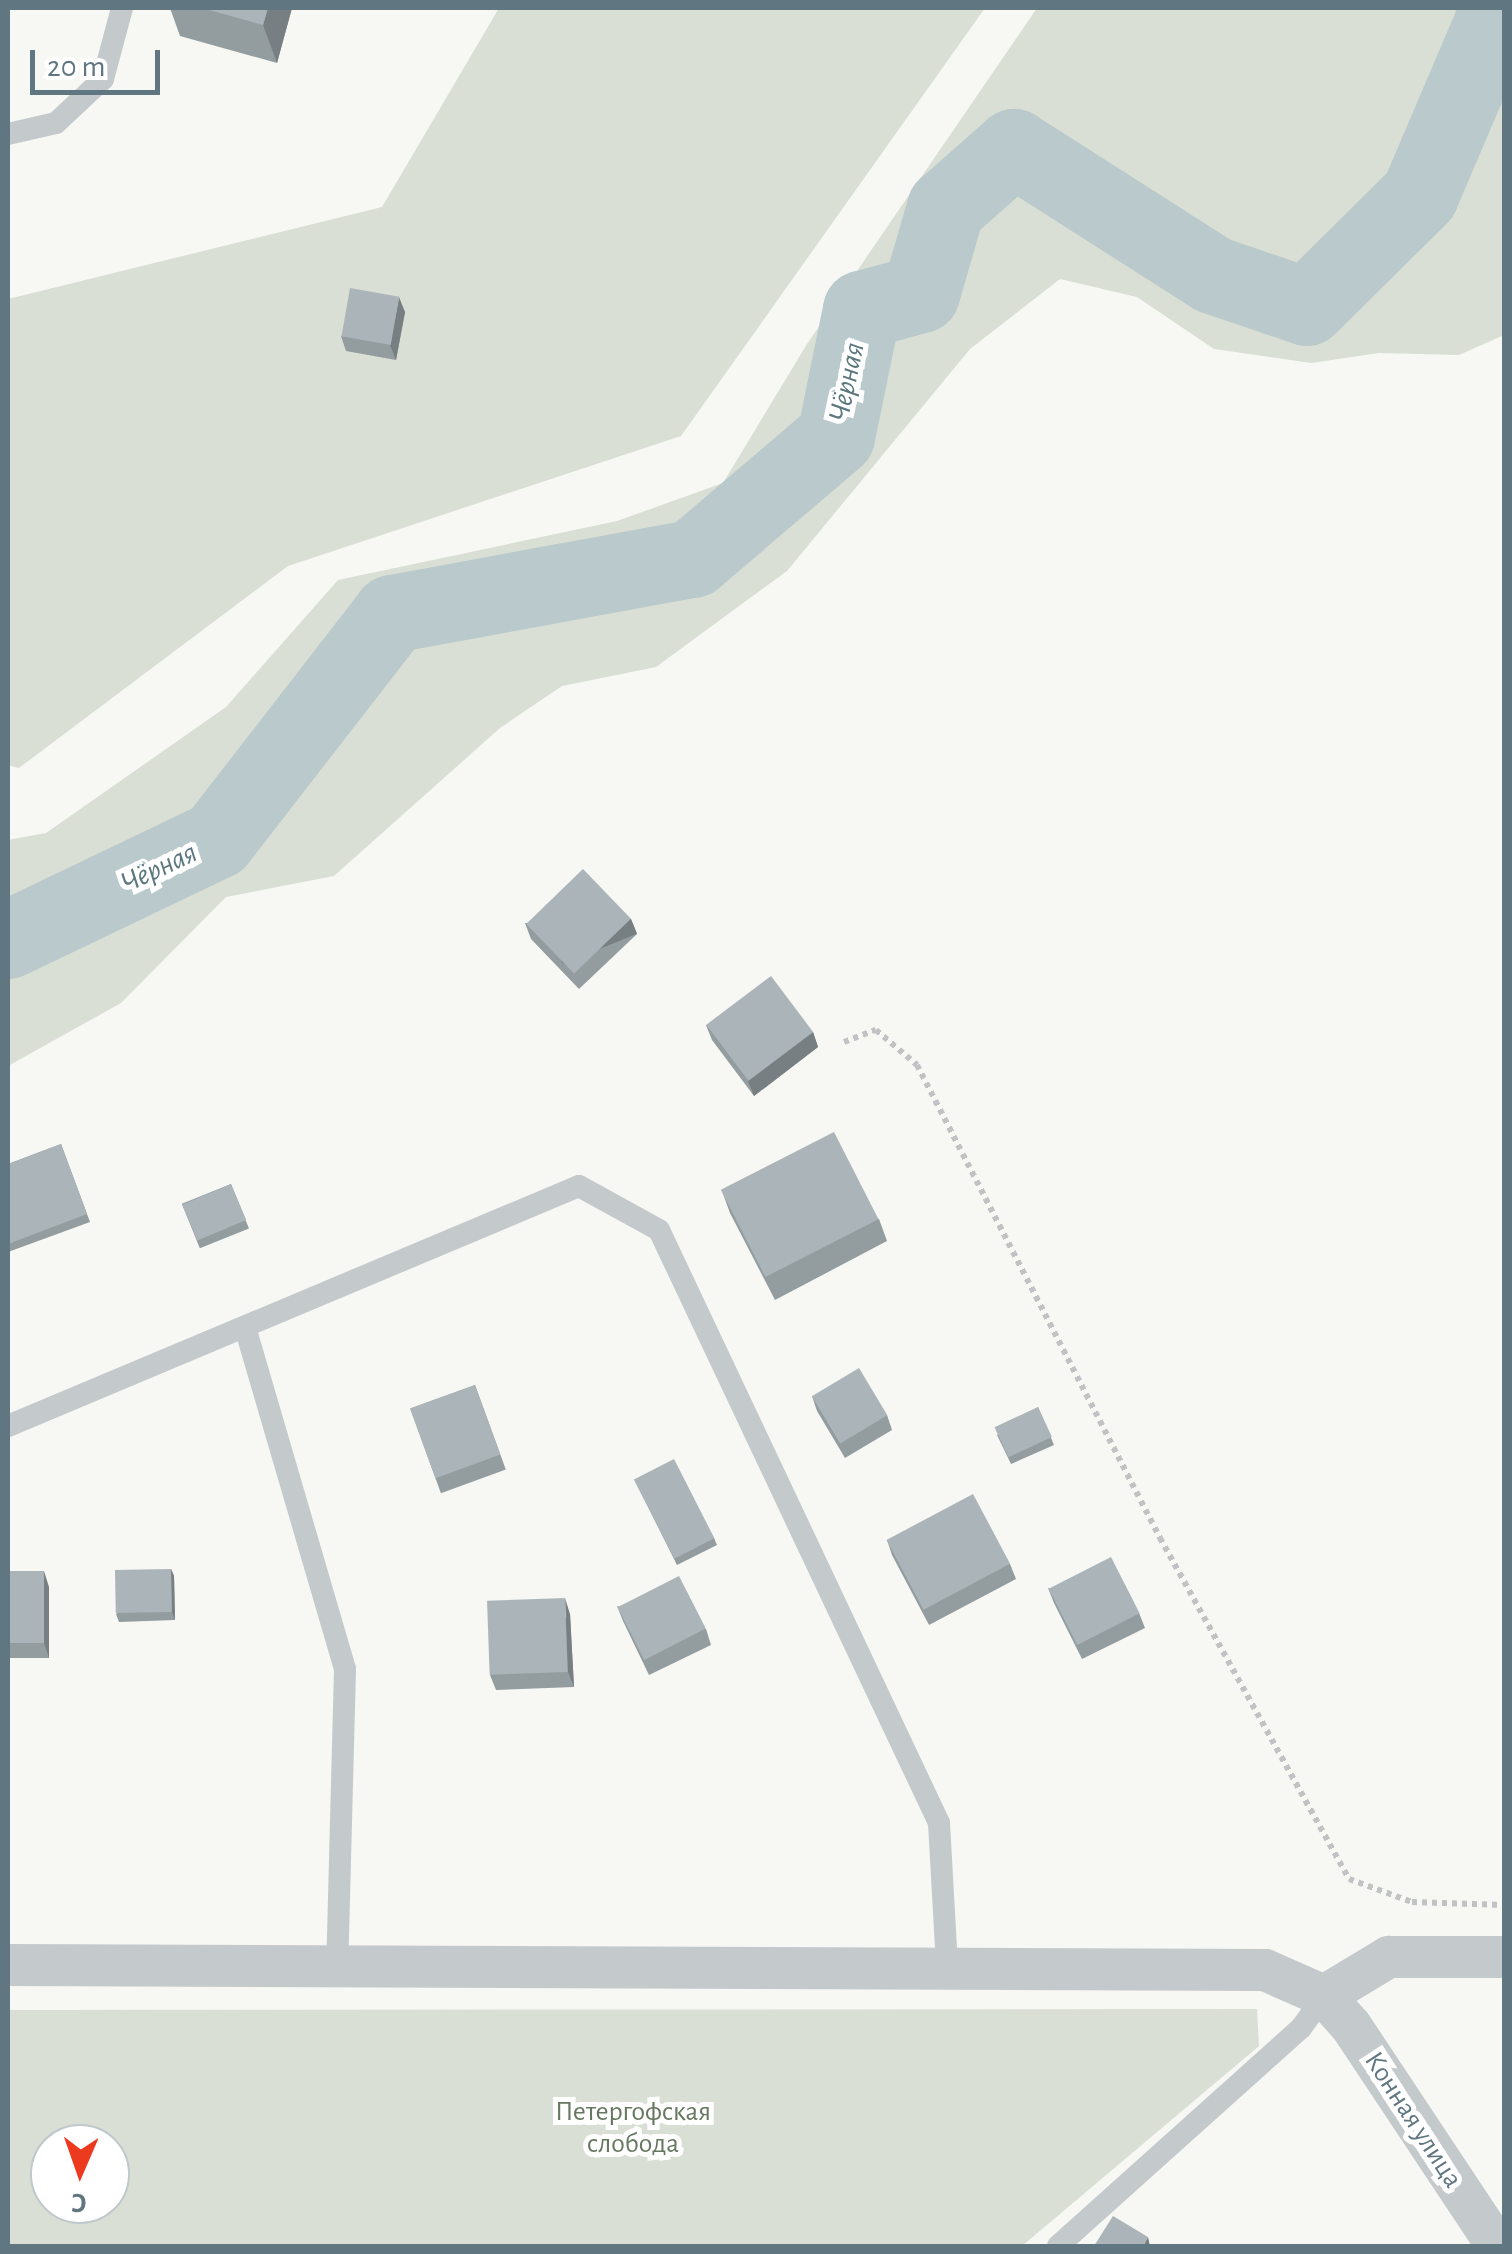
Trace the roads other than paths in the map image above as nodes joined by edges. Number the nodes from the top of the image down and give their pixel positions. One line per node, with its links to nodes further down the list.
1 (122, 8): 2 (lane)
2 (8, 134)
3 (245, 1327): 4 (lane); 7 (lane); 8 (lane)
4 (8, 1426)
5 (1504, 1957): 9 (street)
6 (8, 1966): 8 (street)
7 (947, 1968): 8 (street); 9 (street)
8 (337, 1969)
9 (1324, 1996): 10 (lane); 11 (street, Конная улица)
10 (1058, 2246)
11 (1497, 2246)

